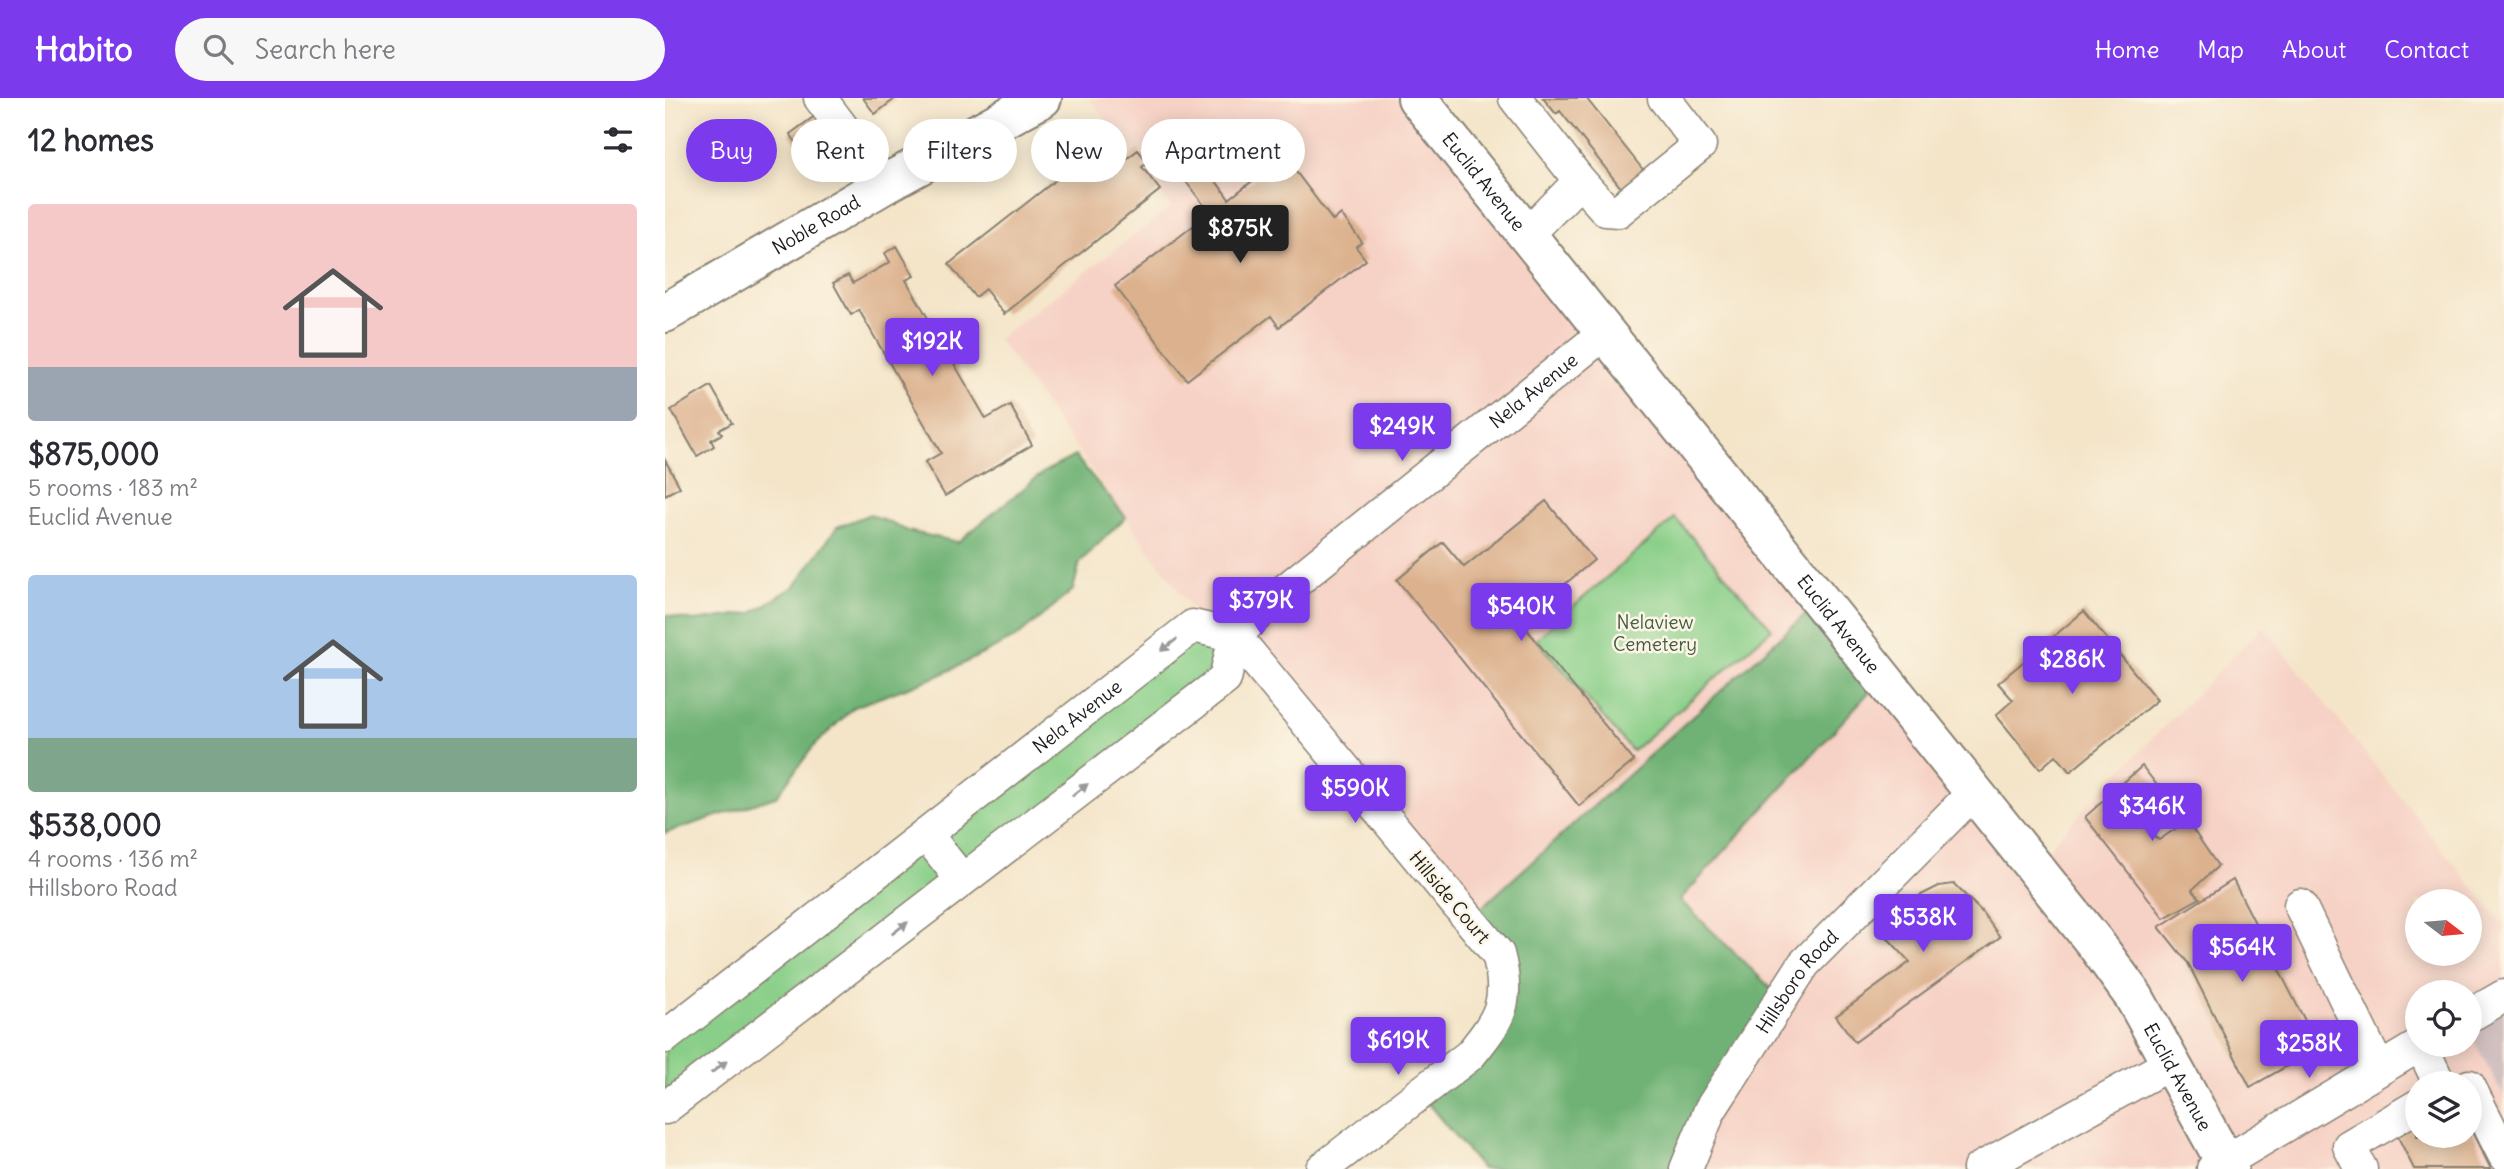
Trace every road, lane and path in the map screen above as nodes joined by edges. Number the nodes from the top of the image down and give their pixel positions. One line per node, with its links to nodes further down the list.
1 (820, 98): 7 (street)
2 (1042, 98): 7 (main road, Noble Road)
3 (1417, 98): 8 (main road, Euclid Avenue)
4 (1515, 98): 6 (street)
5 (1664, 98): 6 (street)
6 (1580, 181): 8 (street)
7 (885, 184): 9 (main road, Noble Road)
8 (1527, 235): 10 (main road, Euclid Avenue)
9 (665, 313)
10 (1606, 332): 11 (street, Nela Avenue); 12 (main road, Euclid Avenue)
11 (1235, 636): 13 (street, Nela Avenue, one-way to 13); 14 (street, one-way to 11); 27 (street, Hillside Court)
12 (1973, 793): 20 (main road, Euclid Avenue); 28 (street, Hillsboro Road)
13 (926, 834): 14 (street); 18 (street, Nela Avenue)
14 (962, 880): 22 (street, one-way to 14)
15 (2300, 905): 21 (street)
16 (2504, 996): 17 (street)
17 (2482, 1009)
18 (665, 1037)
19 (2405, 1054): 21 (street)
20 (2171, 1063): 26 (main road, Euclid Avenue); 29 (street)
21 (2379, 1069): 26 (street)
22 (665, 1108)
23 (2482, 1111): 25 (street)
24 (2405, 1114): 30 (street)
25 (2504, 1155)
26 (2222, 1166)
27 (1322, 1169)
28 (1686, 1169)
29 (1979, 1169)
30 (2361, 1169)

